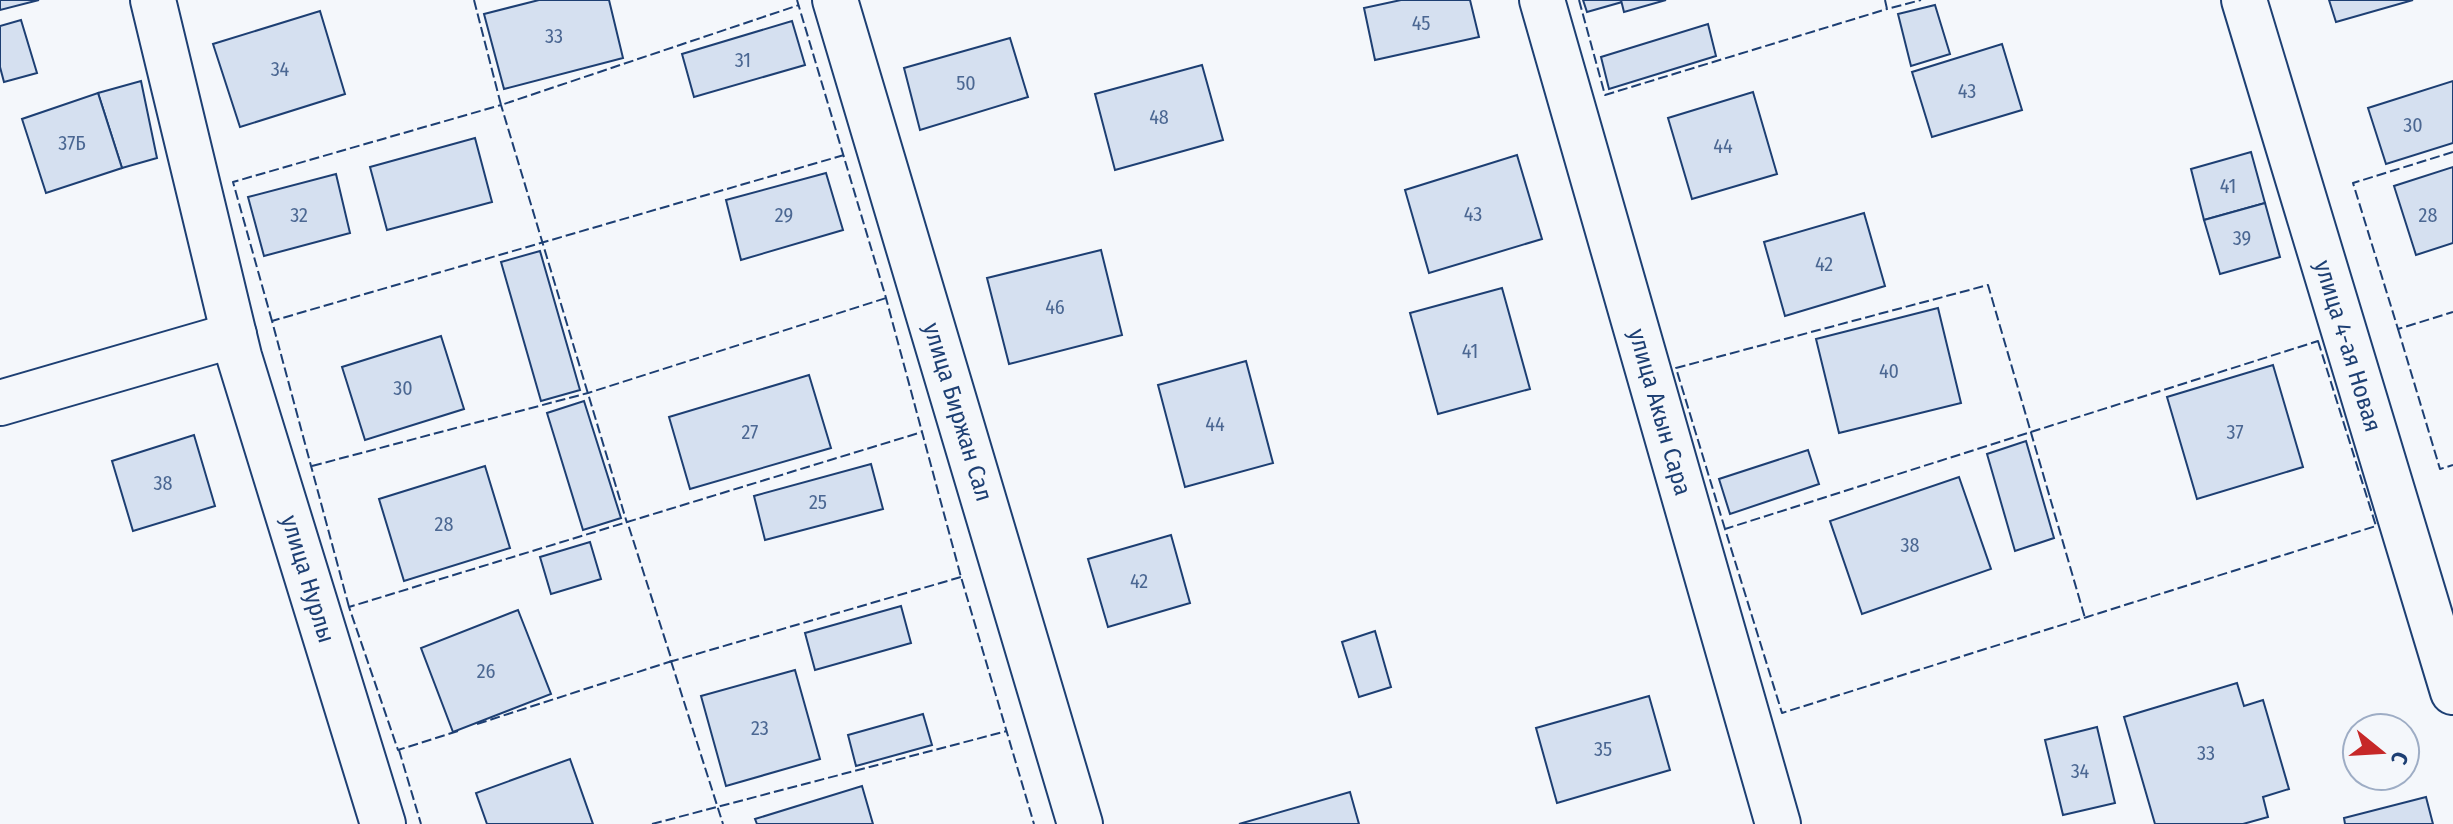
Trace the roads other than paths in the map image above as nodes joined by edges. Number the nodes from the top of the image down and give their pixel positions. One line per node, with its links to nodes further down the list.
1 (153, 0): 5 (street, улица Нурлы)
2 (835, 0): 9 (street, улица Биржан Сал)
3 (1542, 0): 10 (street, улица Акын Сара)
4 (2244, 0): 7 (street, улица 4-ая Новая)
5 (234, 335): 6 (street); 8 (street, улица Нурлы)
6 (0, 403)
7 (2453, 692)
8 (383, 824)
9 (1080, 824)
10 (1778, 824)

